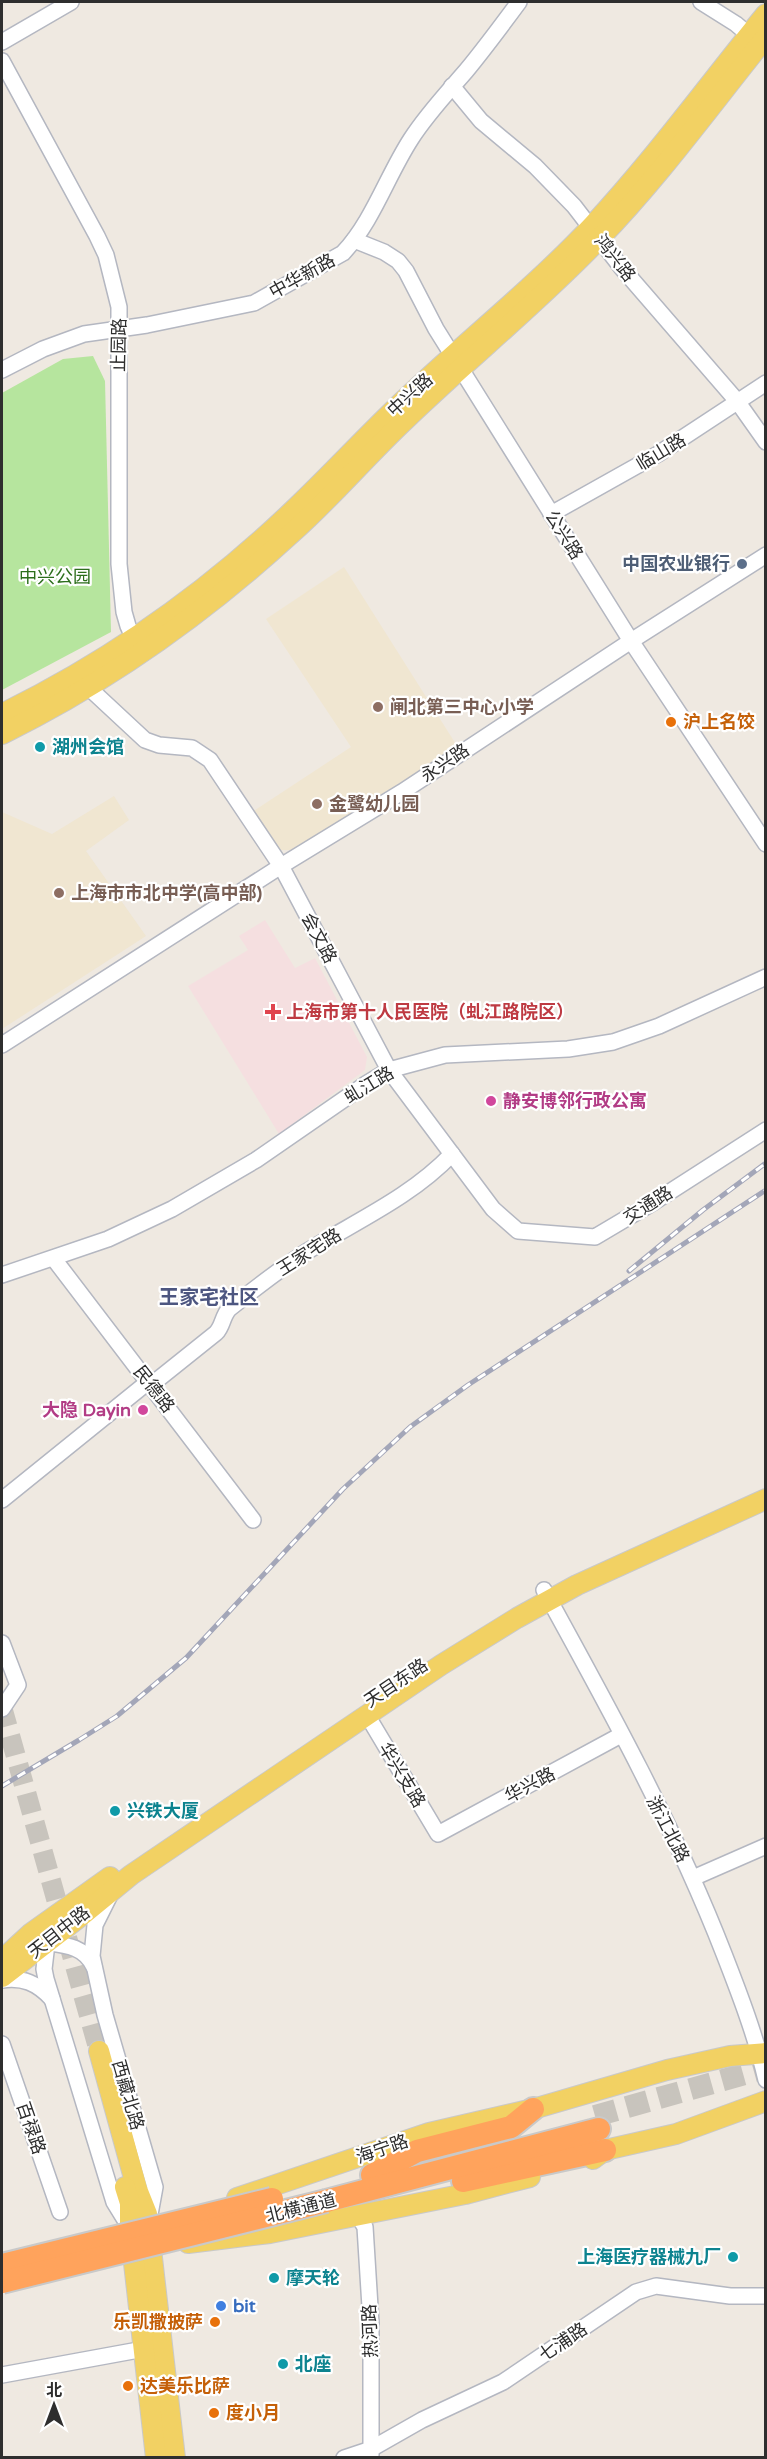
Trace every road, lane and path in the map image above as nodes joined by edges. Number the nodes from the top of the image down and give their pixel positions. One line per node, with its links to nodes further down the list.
1 (71, 2): 6 (street)
2 (519, 2): 8 (street, 中华新路)
3 (701, 2): 5 (street)
4 (765, 14): 5 (main road, 中兴路)
5 (760, 41): 9 (main road, 中兴路)
6 (2, 42)
7 (2, 61): 11 (street, 止园路)
8 (452, 86): 9 (street, 鸿兴路); 10 (street, 中华新路)
9 (595, 233): 12 (main road, 中兴路); 15 (street, 鸿兴路)
10 (354, 240): 11 (street, 中华新路); 12 (street, 公兴路)
11 (120, 328): 13 (street, 中华新路); 20 (street, 止园路)
12 (456, 362): 17 (street, 公兴路); 20 (main road, 中兴路)
13 (2, 370)
14 (765, 383): 15 (street, 临山路)
15 (737, 401): 16 (street, 鸿兴路); 17 (street, 临山路)
16 (765, 442)
17 (551, 513): 19 (street, 公兴路)
18 (765, 555): 19 (street, 永兴路)
19 (630, 640): 24 (street, 公兴路); 25 (street, 永兴路)
20 (138, 647): 21 (main road, 中兴路); 22 (main road, 中兴路)
21 (88, 687): 23 (main road, 中兴路); 25 (street, 会文路)
22 (2, 714)
23 (2, 734)
24 (765, 844)
25 (281, 867): 27 (street, 永兴路); 28 (street, 会文路)
26 (765, 977): 28 (street, 虬江路)
27 (2, 1045)
28 (389, 1070): 30 (street, 会文路); 32 (street, 虬江路)
29 (765, 1130): 31 (street, 交通路)
30 (452, 1154): 31 (street, 会文路); 34 (street, 王家宅路)
31 (518, 1231)
32 (54, 1258): 33 (street, 虬江路); 34 (street, 民德路)
33 (2, 1275)
34 (150, 1384): 37 (street, 王家宅路); 38 (street, 民德路)
35 (765, 1488): 39 (main road, 天目东路)
36 (765, 1499): 39 (main road, 天目东路)
37 (2, 1500)
38 (253, 1520)
39 (547, 1594): 42 (main road, 天目东路); 43 (street, 浙江北路); 48 (main road, 天目东路)
40 (2, 1642): 41 (street)
41 (2, 1709)
42 (367, 1715): 44 (street, 华兴支路); 47 (main road, 天目东路)
43 (621, 1735): 44 (street, 华兴路); 46 (street, 浙江北路)
44 (438, 1834)
45 (765, 1846): 46 (street)
46 (693, 1878): 59 (street, 浙江北路)
47 (116, 1886): 50 (main road, 天目中路); 54 (street, 西藏北路)
48 (50, 1920): 49 (main road, 天目中路); 50 (street, 西藏北路)
49 (24, 1939): 50 (street); 52 (main road, 天目中路)
50 (47, 1942): 51 (street); 53 (street, 西藏北路); 55 (main road, 天目中路)
51 (67, 1946): 53 (street); 54 (street)
52 (2, 1960)
53 (45, 1964): 56 (street, 西藏北路)
54 (94, 1966): 68 (street, 西藏北路)
55 (2, 1978): 56 (street)
56 (54, 2002): 68 (street, 西藏北路)
57 (2, 2044): 66 (street, 百禄路)
58 (93, 2053): 68 (main road, 西藏北路)
59 (763, 2053): 60 (street, 浙江北路); 62 (main road, 海宁路)
60 (765, 2079)
61 (765, 2101): 63 (main road)
62 (533, 2109): 64 (highway); 68 (main road, 海宁路)
63 (600, 2132): 64 (highway, 北横通道); 65 (highway, 北横通道); 67 (main road)
64 (372, 2175): 65 (highway, 北横通道)
65 (325, 2194): 71 (highway, 北横通道, bridge); 72 (highway, 北横通道, bridge)
66 (60, 2212)
67 (357, 2214): 69 (main road); 76 (street, 热河路)
68 (139, 2225): 69 (main road, 西藏北路); 70 (main road, 海宁路)
69 (143, 2253): 72 (main road); 74 (main road, 西藏北路); 78 (main road, 西藏北路)
70 (2, 2259)
71 (2, 2265)
72 (2, 2284)
73 (765, 2296): 76 (street, 七浦路)
74 (144, 2349): 75 (street); 77 (main road, 西藏北路)
75 (2, 2374)
76 (371, 2453): 79 (street, 七浦路)
77 (156, 2457)
78 (175, 2457)
79 (344, 2457)

